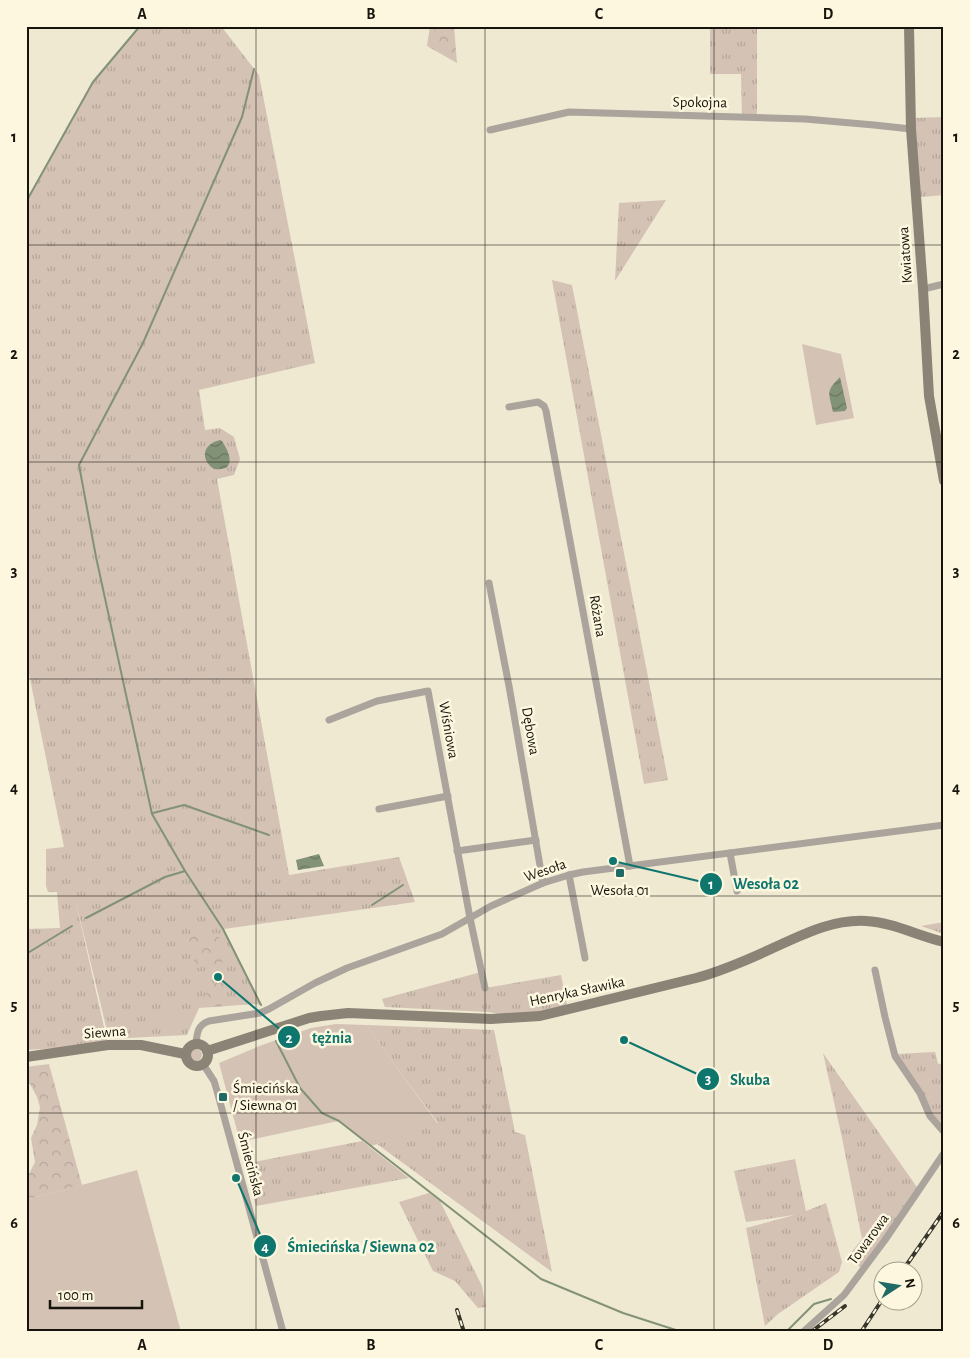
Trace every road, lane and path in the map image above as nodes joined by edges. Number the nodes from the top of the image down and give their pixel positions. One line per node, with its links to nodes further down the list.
1 (909, 26): 2 (main road, Kwiatowa)
2 (911, 129): 3 (street, Spokojna); 5 (main road, Kwiatowa)
3 (490, 130)
4 (944, 284): 5 (street)
5 (923, 289): 7 (main road, Kwiatowa)
6 (509, 407): 16 (street, Różana)
7 (944, 481)
8 (489, 583): 13 (street, Dębowa)
9 (329, 720): 10 (street, Wiśniowa)
10 (448, 796): 11 (street); 14 (street, Wiśniowa)
11 (379, 809)
12 (944, 825): 15 (street, Wesoła)
13 (536, 840): 14 (street); 18 (street, Dębowa)
14 (457, 851): 20 (street, Wiśniowa)
15 (730, 853): 16 (street, Wesoła); 19 (street)
16 (630, 866): 17 (street, Wesoła)
17 (569, 875): 18 (street, Wesoła); 22 (street)
18 (543, 883): 20 (street, Wesoła)
19 (737, 891)
20 (470, 918): 24 (street, Wiśniowa); 25 (street, Wesoła)
21 (944, 942): 26 (main road, Henryka Sławika)
22 (585, 958)
23 (875, 970): 30 (street)
24 (485, 988)
25 (196, 1044): 26 (main road); 27 (main road)
26 (207, 1051): 29 (main road)
27 (185, 1054): 28 (main road, Siewna); 29 (main road)
28 (26, 1057)
29 (203, 1064): 32 (street, Śmiecińska)
30 (944, 1132)
31 (944, 1153): 33 (street, Towarowa)
32 (282, 1332)
33 (803, 1332)

